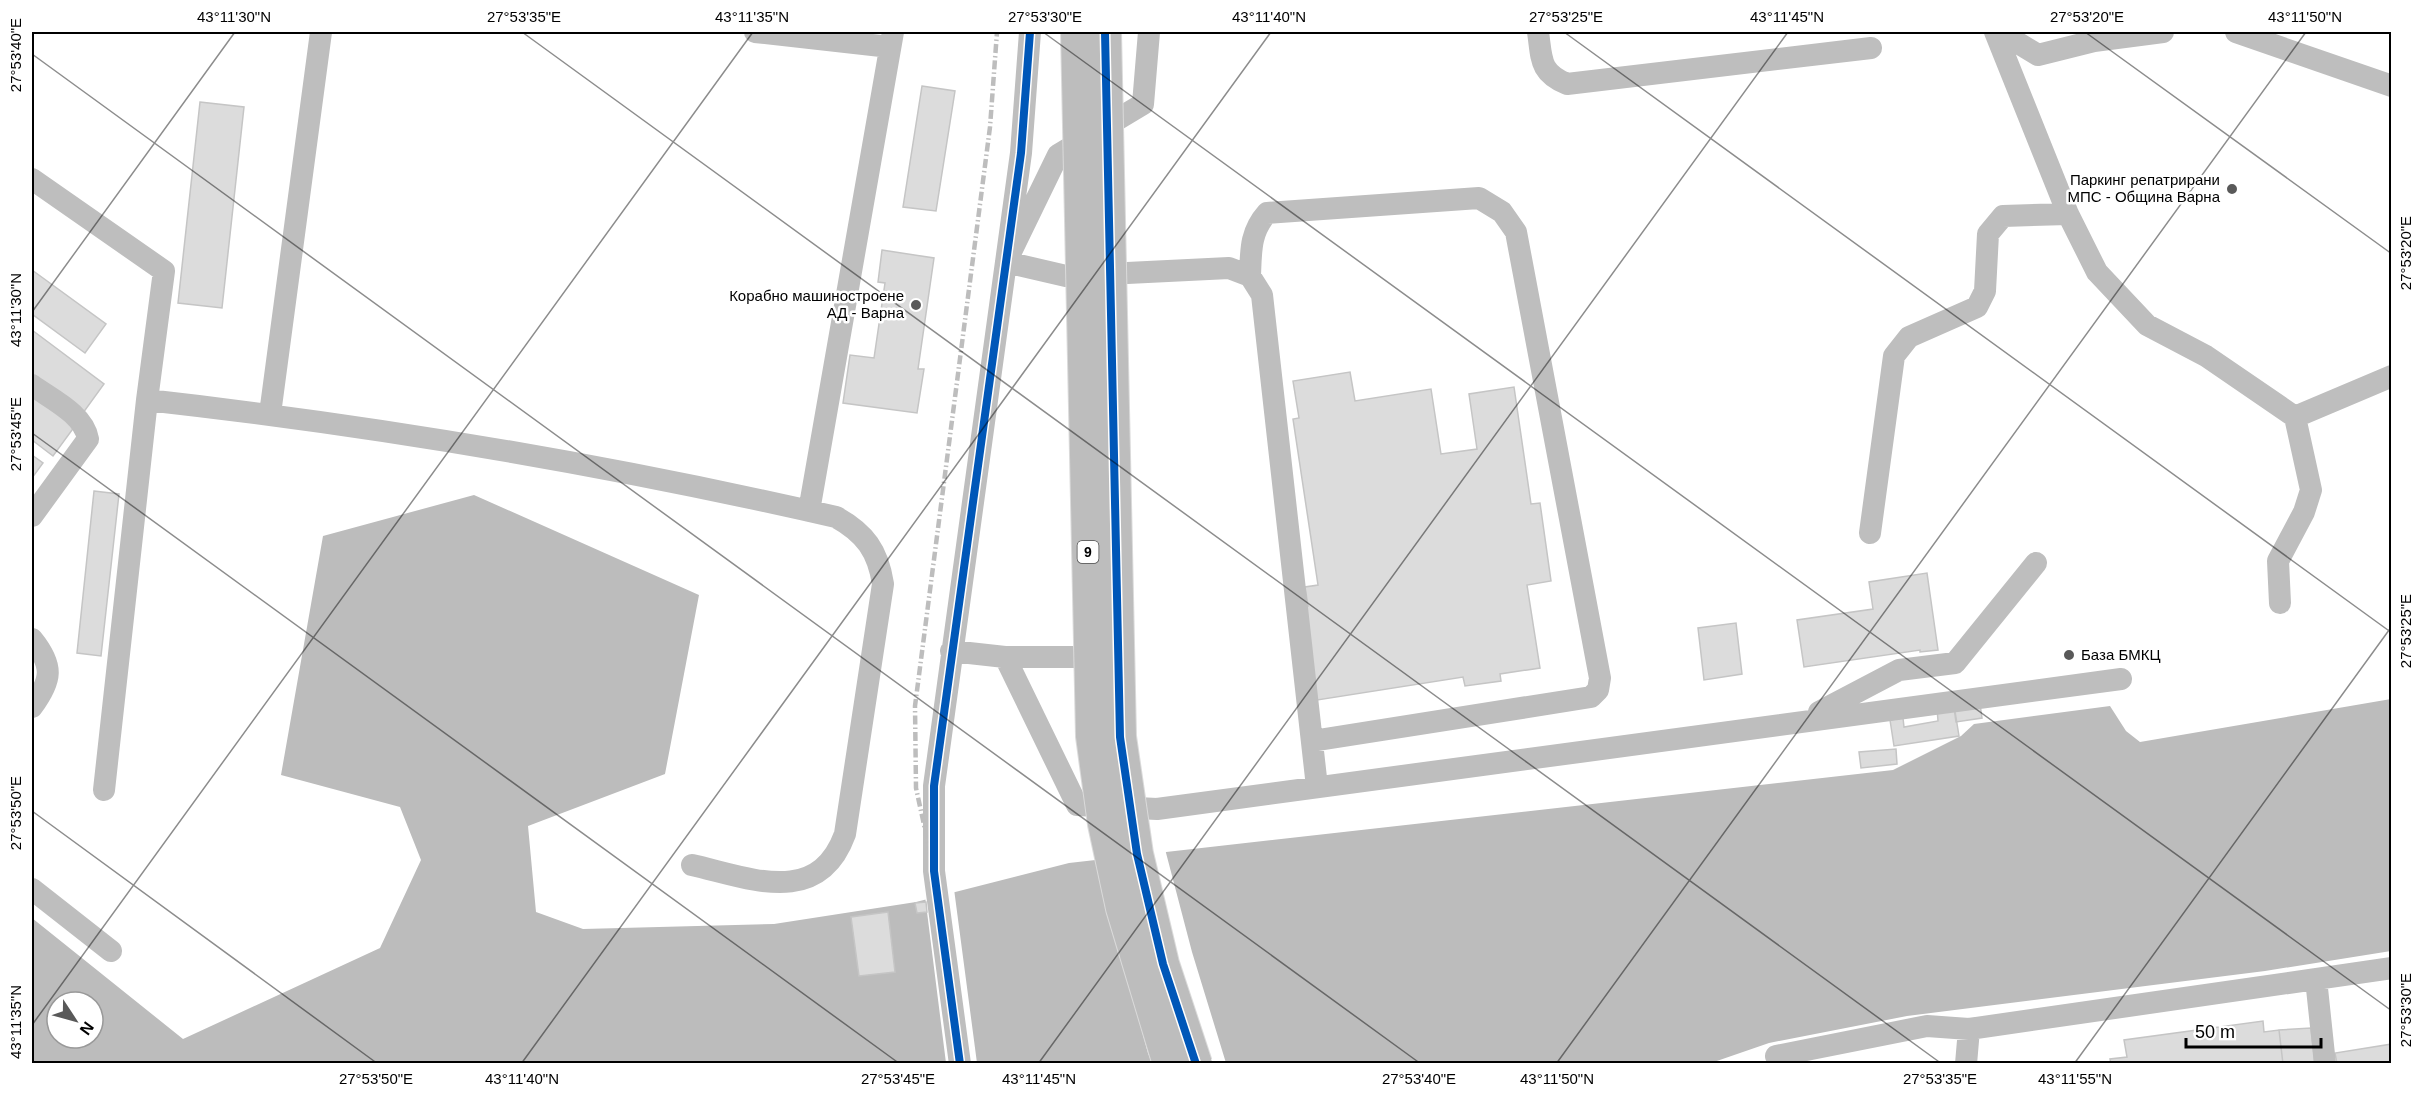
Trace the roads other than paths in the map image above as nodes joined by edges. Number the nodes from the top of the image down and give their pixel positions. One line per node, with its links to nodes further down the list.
1 (321, 32): 21 (street)
2 (755, 32): 11 (street)
3 (1030, 32): 16 (street)
4 (1077, 32): 46 (highway, 9, bridge)
5 (1105, 32): 47 (highway, 9, bridge)
6 (1149, 32): 16 (street)
7 (1538, 32): 12 (street)
8 (1997, 32): 9 (street); 15 (street)
9 (2163, 32)
10 (2236, 32): 13 (street)
11 (892, 39): 23 (street)
12 (1870, 48)
13 (2391, 86)
14 (32, 179): 20 (street)
15 (2068, 214): 22 (street); 25 (street)
16 (1006, 262): 17 (street); 29 (street)
17 (1250, 276): 35 (street); 35 (street)
18 (2391, 376): 22 (street)
19 (32, 385): 24 (street)
20 (147, 400): 21 (street); 37 (street)
21 (270, 414): 23 (street)
22 (2295, 417): 27 (street)
23 (809, 511): 38 (street)
24 (32, 516)
25 (1870, 533)
26 (2036, 563): 34 (street)
27 (2280, 603)
28 (32, 639): 33 (street)
29 (951, 651): 30 (street); 45 (street)
30 (1005, 657): 31 (street); 36 (street)
31 (1133, 657)
32 (2121, 679): 34 (street)
33 (32, 707)
34 (1804, 720): 36 (street)
35 (1312, 741): 36 (street)
36 (1317, 787)
37 (104, 790)
38 (692, 865)
39 (32, 889): 40 (street)
40 (111, 951)
41 (2391, 968): 42 (street)
42 (2316, 979): 43 (street); 49 (street)
43 (1969, 1029): 44 (street); 48 (street)
44 (1776, 1056)
45 (960, 1064)
46 (1169, 1064)
47 (1197, 1064)
48 (1966, 1064)
49 (2325, 1064)

